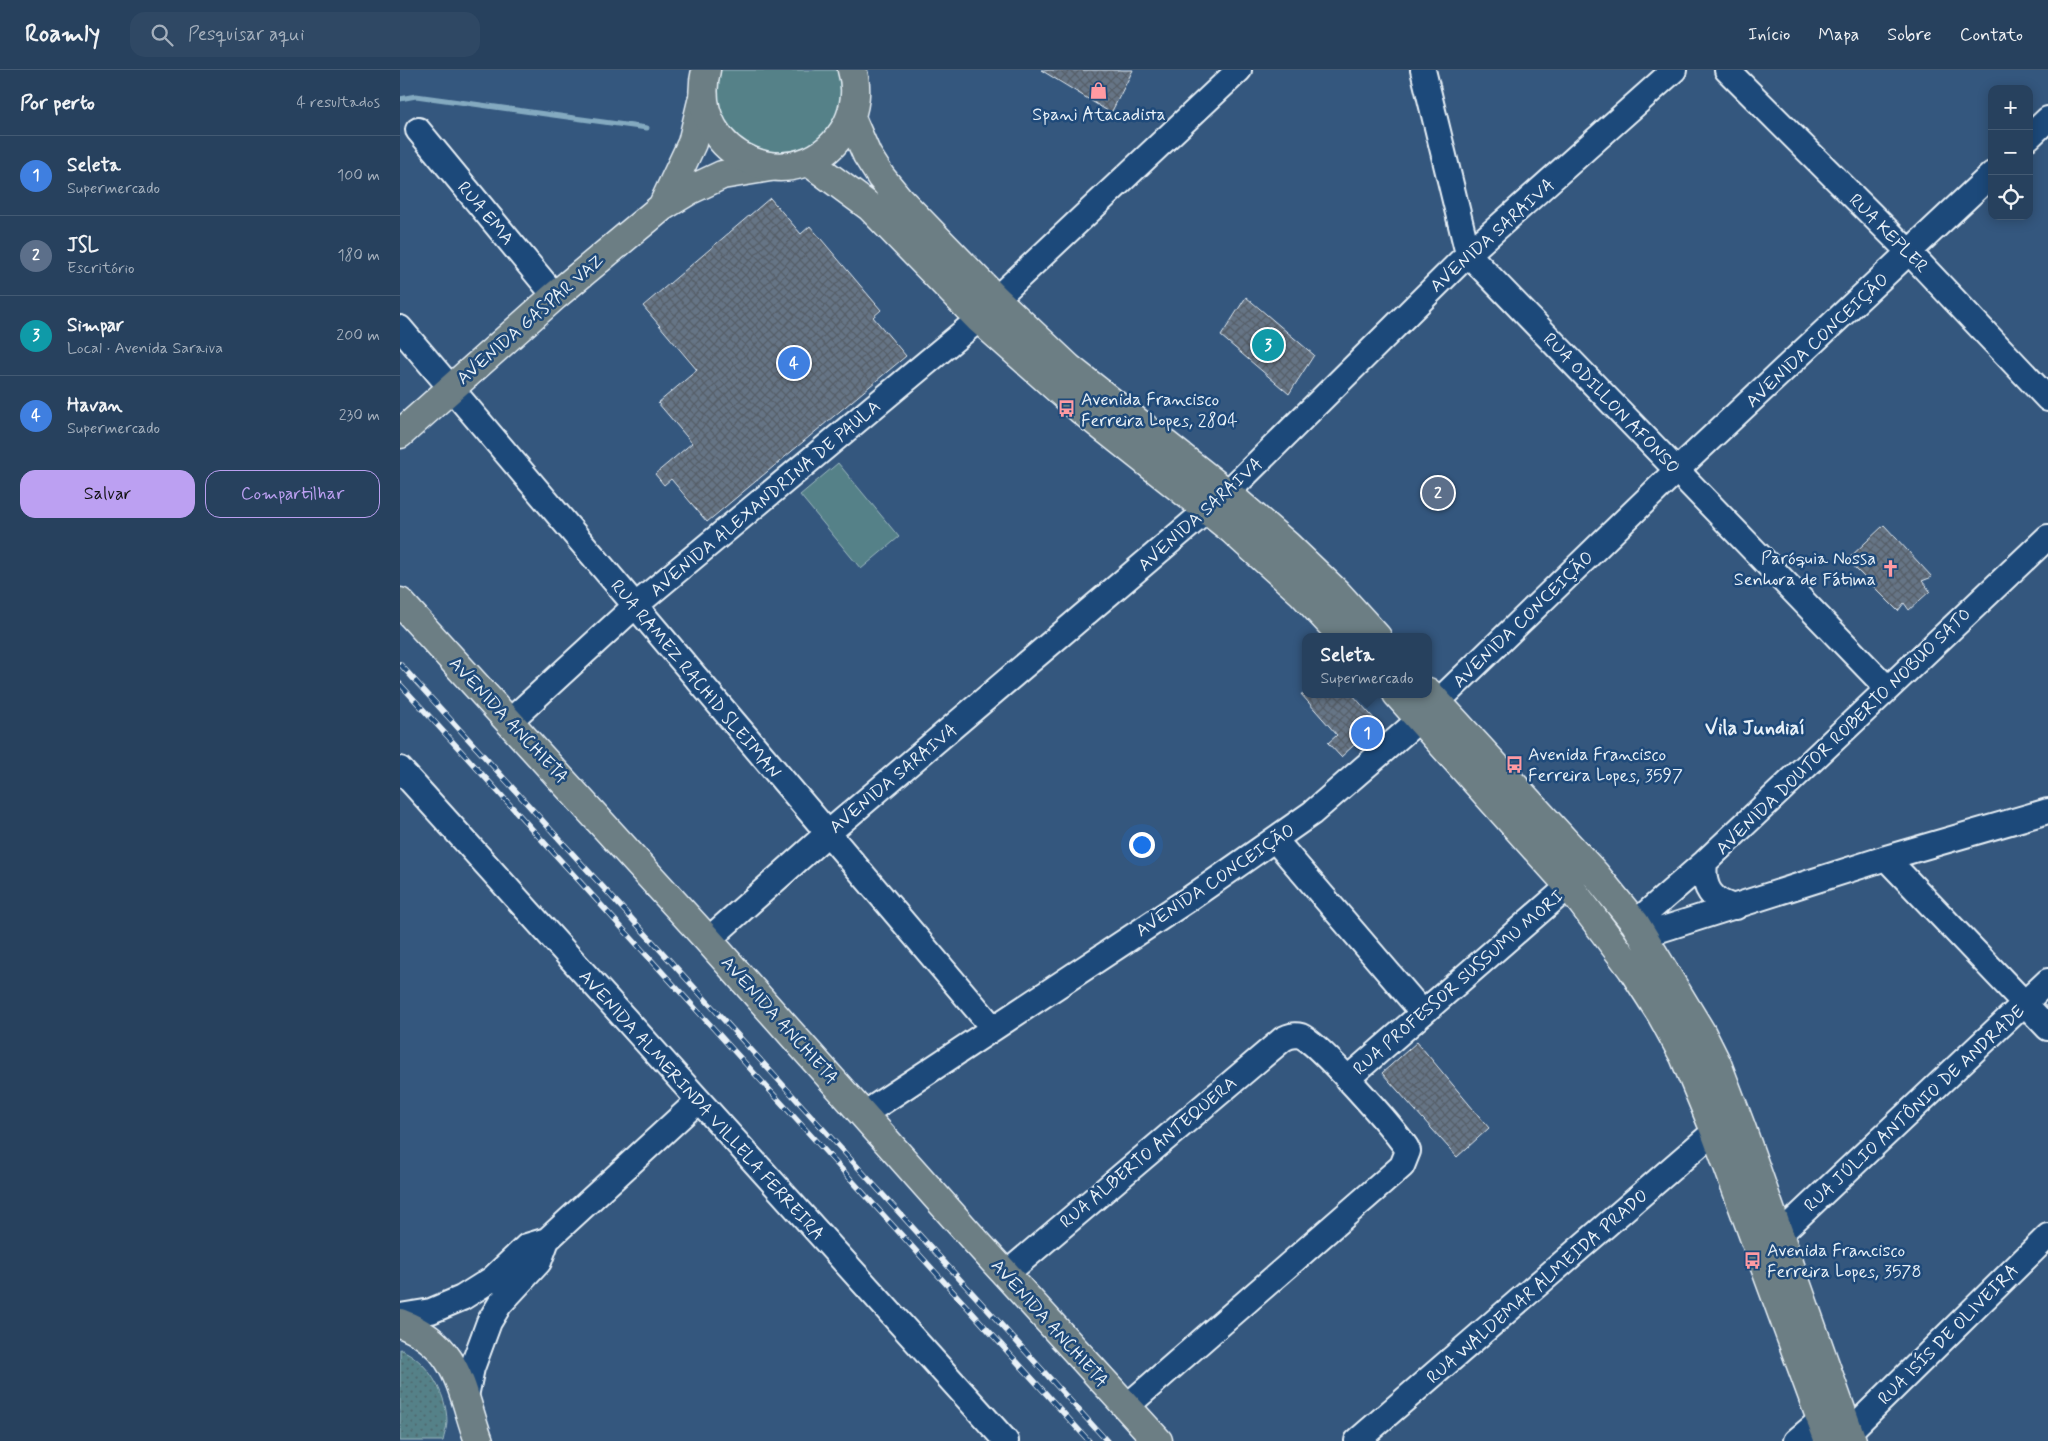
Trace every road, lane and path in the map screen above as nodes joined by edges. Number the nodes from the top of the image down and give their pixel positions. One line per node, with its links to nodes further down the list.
1 (852, 70): 8 (main road)
2 (862, 70): 8 (main road)
3 (1239, 70): 19 (street, AVENIDA ALEXANDRINA DE PAULA)
4 (1423, 70): 17 (street)
5 (1674, 70): 17 (street, AVENIDA SARAIVA)
6 (1727, 70): 16 (street, RUA KEPLER)
7 (702, 80): 13 (main road); 15 (main road)
8 (853, 108): 12 (main road); 19 (main road)
9 (2048, 119): 11 (street)
10 (418, 130): 18 (street, RUA EMA)
11 (2033, 133)
12 (808, 162): 13 (main road); 19 (main road)
13 (770, 167): 15 (main road, AVENIDA GASPAR VAZ)
14 (1991, 175): 16 (street, AVENIDA CONCEIÇÃO)
15 (662, 207): 18 (main road, AVENIDA GASPAR VAZ)
16 (1910, 253): 22 (street, RUA KEPLER); 24 (street, AVENIDA CONCEIÇÃO)
17 (1468, 254): 24 (street, RUA ODILLON AFONSO); 25 (street, AVENIDA SARAIVA)
18 (555, 296): 21 (main road, AVENIDA GASPAR VAZ)
19 (988, 309): 25 (main road); 26 (main road); 29 (street, AVENIDA ALEXANDRINA DE PAULA)
20 (400, 328): 21 (street, RUA RAMEZ RACHID SLEIMAN)
21 (450, 389): 23 (main road, AVENIDA GASPAR VAZ); 29 (street, RUA RAMEZ RACHID SLEIMAN)
22 (2048, 399)
23 (400, 434)
24 (1677, 470): 32 (street, RUA ODILLON AFONSO); 34 (street, AVENIDA CONCEIÇÃO)
25 (1227, 493): 26 (street, AVENIDA SARAIVA); 31 (main road)
26 (1207, 511): 30 (main road); 38 (street, AVENIDA SARAIVA)
27 (2048, 536): 32 (street, AVENIDA DOUTOR ROBERTO NOBUO SATO)
28 (400, 602): 35 (main road, AVENIDA ANCHIETA)
29 (636, 606): 35 (street, AVENIDA ALEXANDRINA DE PAULA); 38 (street, RUA RAMEZ RACHID SLEIMAN)
30 (1339, 633)
31 (1373, 633)
32 (1887, 688): 41 (street, AVENIDA DOUTOR ROBERTO NOBUO SATO)
33 (1410, 698): 34 (main road)
34 (1429, 704): 39 (street, AVENIDA CONCEIÇÃO); 42 (main road); 44 (main road)
35 (510, 721): 45 (main road, AVENIDA ANCHIETA)
36 (400, 769): 52 (street, AVENIDA ALMERINDA VILLELA FERREIRA)
37 (2048, 811): 40 (street)
38 (827, 834): 45 (street, AVENIDA SARAIVA); 49 (street, RUA RAMEZ RACHID SLEIMAN)
39 (1274, 840): 48 (street); 49 (street, AVENIDA CONCEIÇÃO)
40 (1886, 858): 43 (street); 47 (street)
41 (1706, 862): 43 (street); 44 (street, AVENIDA DOUTOR ROBERTO NOBUO SATO)
42 (1569, 886): 44 (main road); 48 (street, RUA PROFESSOR SUSSUMU MORI); 54 (main road)
43 (1736, 906): 44 (street)
44 (1640, 929): 55 (main road)
45 (708, 940): 53 (main road, AVENIDA ANCHIETA)
46 (2048, 981): 47 (street, RUA JÚLIO ANTÔNIO DE ANDRADE)
47 (2024, 1004): 50 (street); 55 (street, RUA JÚLIO ANTÔNIO DE ANDRADE)
48 (1423, 1013): 51 (street, RUA PROFESSOR SUSSUMU MORI)
49 (993, 1028): 53 (street, AVENIDA CONCEIÇÃO)
50 (2048, 1028)
51 (1347, 1079): 58 (street, RUA ALBERTO ANTEQUERA); 62 (street)
52 (698, 1101): 57 (street); 66 (street, AVENIDA ALMERINDA VILLELA FERREIRA)
53 (864, 1114): 58 (main road, AVENIDA ANCHIETA)
54 (1715, 1131): 63 (main road); 68 (street, RUA WALDEMAR ALMEIDA PRADO)
55 (1779, 1235): 63 (main road)
56 (2048, 1236): 63 (street, RUA ISÍS DE OLIVEIRA)
57 (547, 1240): 59 (street); 61 (street)
58 (1006, 1274): 62 (main road, AVENIDA ANCHIETA)
59 (400, 1316)
60 (400, 1323): 61 (main road)
61 (467, 1401): 64 (main road); 65 (main road)
62 (1126, 1407): 67 (main road, AVENIDA ANCHIETA)
63 (1838, 1434): 69 (street, RUA ISÍS DE OLIVEIRA)
64 (467, 1441)
65 (479, 1441)
66 (1006, 1441)
67 (1158, 1441)
68 (1358, 1441)
69 (1796, 1441)

